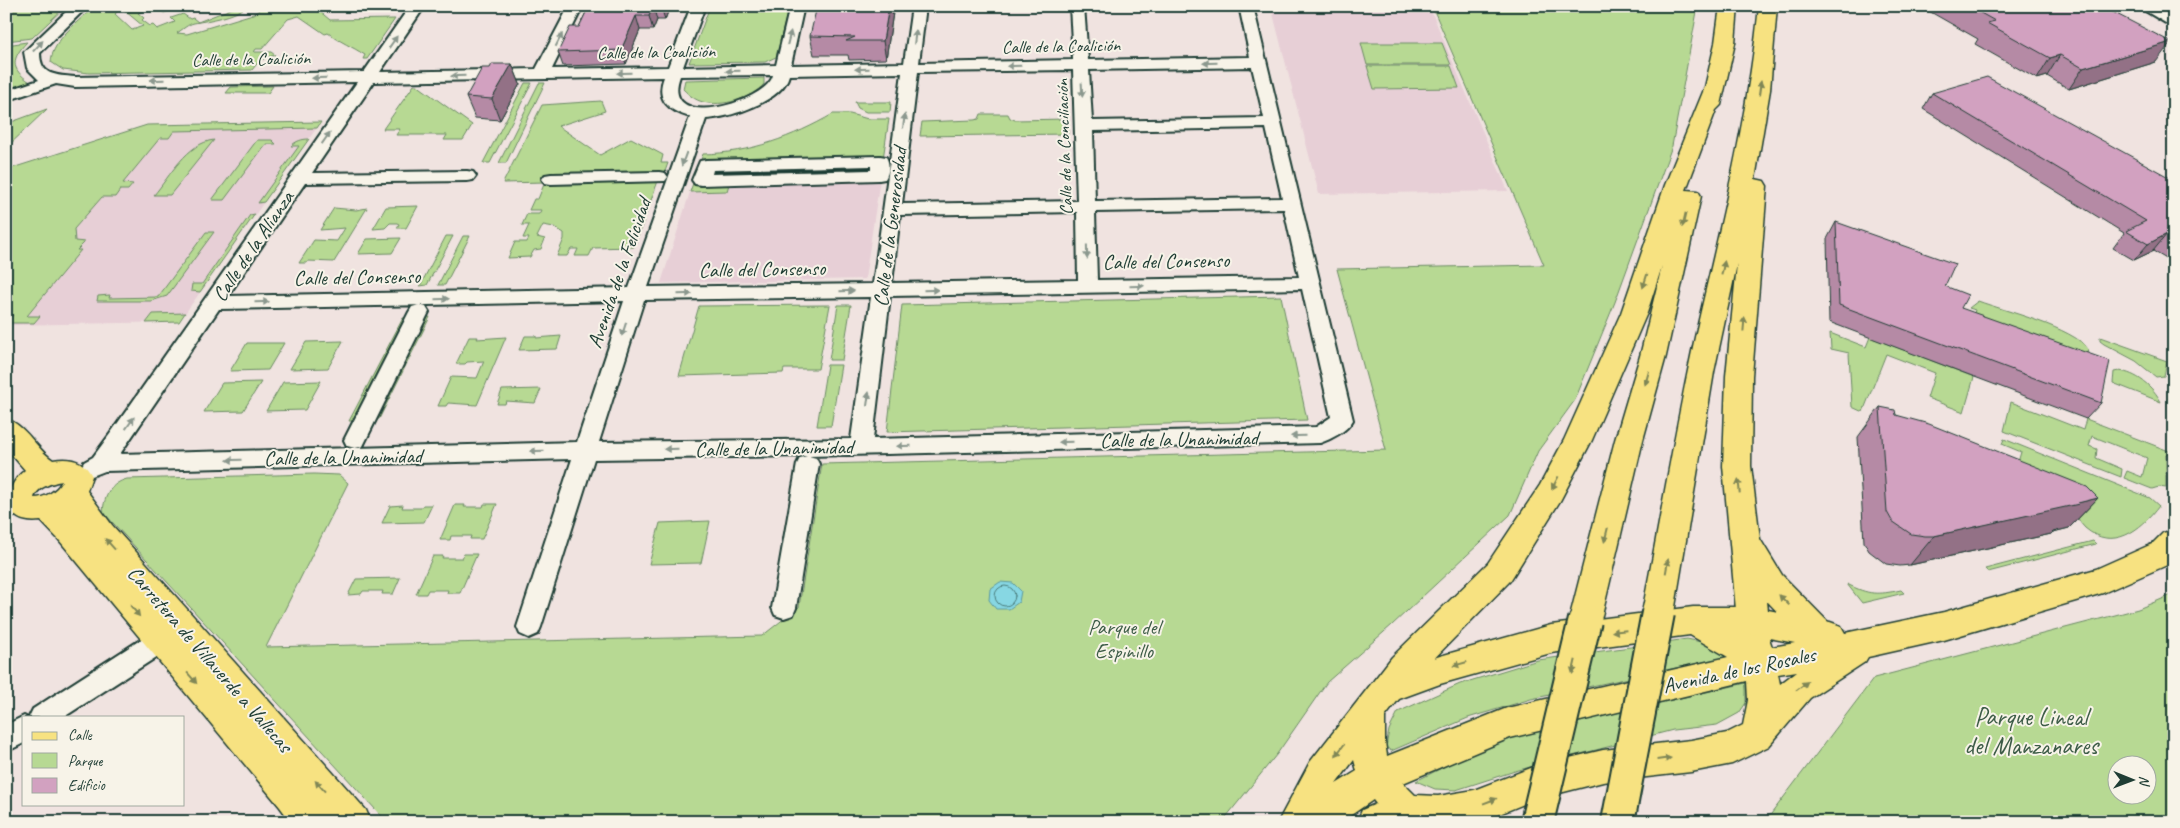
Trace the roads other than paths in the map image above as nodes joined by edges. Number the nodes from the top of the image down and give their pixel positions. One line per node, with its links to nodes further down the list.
1 (81, 6): 24 (street, Calle de la Coalición, one-way to 1)
2 (418, 6): 23 (street, Calle de la Alianza, one-way to 2)
3 (576, 6): 22 (street, one-way to 3)
4 (698, 6): 21 (street)
5 (797, 6): 20 (street, one-way to 5)
6 (919, 6): 19 (street, Calle de la Generosidad, one-way to 6)
7 (1078, 6): 18 (street, Calle de la Conciliación)
8 (1246, 6): 17 (street, Calle de la Unanimidad)
9 (1724, 6): 15 (main road)
10 (1730, 6): 15 (main road)
11 (1768, 6): 16 (main road)
12 (1781, 6): 16 (main road)
13 (2144, 6): 14 (street)
14 (2174, 24)
15 (1727, 29): 25 (main road)
16 (1766, 52): 29 (main road, one-way to 16)
17 (1259, 62): 18 (street, Calle de la Coalición, one-way to 18); 28 (street, Calle de la Unanimidad)
18 (1081, 65): 19 (street, Calle de la Coalición, one-way to 19); 30 (street, Calle de la Conciliación, one-way to 30)
19 (911, 68): 20 (street, Calle de la Coalición, one-way to 20); 39 (street, Calle de la Generosidad, one-way to 19)
20 (782, 70): 21 (street, Calle de la Coalición, one-way to 21); 27 (street)
21 (673, 72): 22 (street, Calle de la Coalición, one-way to 22); 27 (street)
22 (542, 74): 23 (street, Calle de la Coalición, one-way to 23)
23 (368, 77): 24 (street, Calle de la Coalición, one-way to 24); 36 (street, Calle de la Alianza, one-way to 23)
24 (54, 80): 26 (street, Calle de la Coalición)
25 (1715, 87): 63 (main road, one-way to 63); 74 (main road, one-way to 74, bridge)
26 (6, 96)
27 (700, 113): 43 (street, Avenida de la Felicidad, one-way to 43)
28 (1273, 123): 30 (street); 37 (street, Calle de la Unanimidad)
29 (1755, 125): 53 (main road, one-way to 29); 75 (main road, one-way to 29, bridge)
30 (1084, 126): 38 (street, Calle de la Conciliación)
31 (881, 167): 32 (street)
32 (701, 170)
33 (661, 171): 34 (street)
34 (554, 173)
35 (467, 176): 36 (street)
36 (299, 178): 44 (street, Calle de la Alianza)
37 (1292, 203): 38 (street); 40 (street, Calle de la Unanimidad)
38 (1086, 207): 39 (street); 41 (street, Calle de la Conciliación, one-way to 41)
39 (892, 210): 42 (street, Calle de la Generosidad)
40 (1310, 283): 41 (street, Calle del Consenso, one-way to 40); 48 (street, Calle de la Unanimidad, one-way to 48)
41 (1088, 286): 42 (street, Calle del Consenso, one-way to 41)
42 (882, 291): 43 (street, Calle del Consenso, one-way to 42); 48 (street, Calle de la Generosidad, one-way to 42)
43 (636, 294): 44 (street, Calle del Consenso, one-way to 43); 49 (street, Avenida de la Felicidad, one-way to 49)
44 (214, 303): 52 (street, Calle de la Alianza, one-way to 44)
45 (419, 312): 47 (street)
46 (6, 429): 52 (main road, Carretera de Villaverde a Vallecas)
47 (355, 440)
48 (861, 447): 49 (street, Calle de la Unanimidad, one-way to 49)
49 (585, 450): 52 (street, Calle de la Unanimidad, one-way to 52); 58 (street)
50 (6, 457): 52 (main road, Carretera de Villaverde a Vallecas)
51 (808, 464): 55 (street)
52 (50, 489): 60 (main road, Carretera de Villaverde a Vallecas, one-way to 60); 71 (main road, Carretera de Villaverde a Vallecas, one-way to 52)
53 (1743, 526): 57 (main road); 59 (main road, one-way to 53)
54 (2174, 542): 61 (main road, Avenida de los Rosales)
55 (784, 608)
56 (1693, 621): 57 (main road); 62 (main road); 63 (main road, one-way to 63)
57 (1753, 621): 59 (main road); 62 (main road)
58 (529, 627)
59 (1819, 634): 61 (main road)
60 (160, 641): 64 (street); 70 (main road, Carretera de Villaverde a Vallecas, one-way to 70)
61 (1868, 643): 62 (main road, Avenida de los Rosales); 66 (main road, one-way to 61)
62 (1758, 664): 66 (main road); 68 (main road, Avenida de los Rosales)
63 (1378, 700): 68 (main road); 72 (main road, one-way to 72)
64 (44, 716)
65 (22, 729): 67 (street)
66 (1757, 735): 69 (main road, one-way to 66)
67 (6, 740)
68 (1378, 777): 69 (main road); 73 (main road, Avenida de los Rosales)
69 (1398, 818)
70 (311, 821)
71 (353, 822)
72 (1296, 822)
73 (1314, 822)
74 (1538, 822)
75 (1618, 822)

